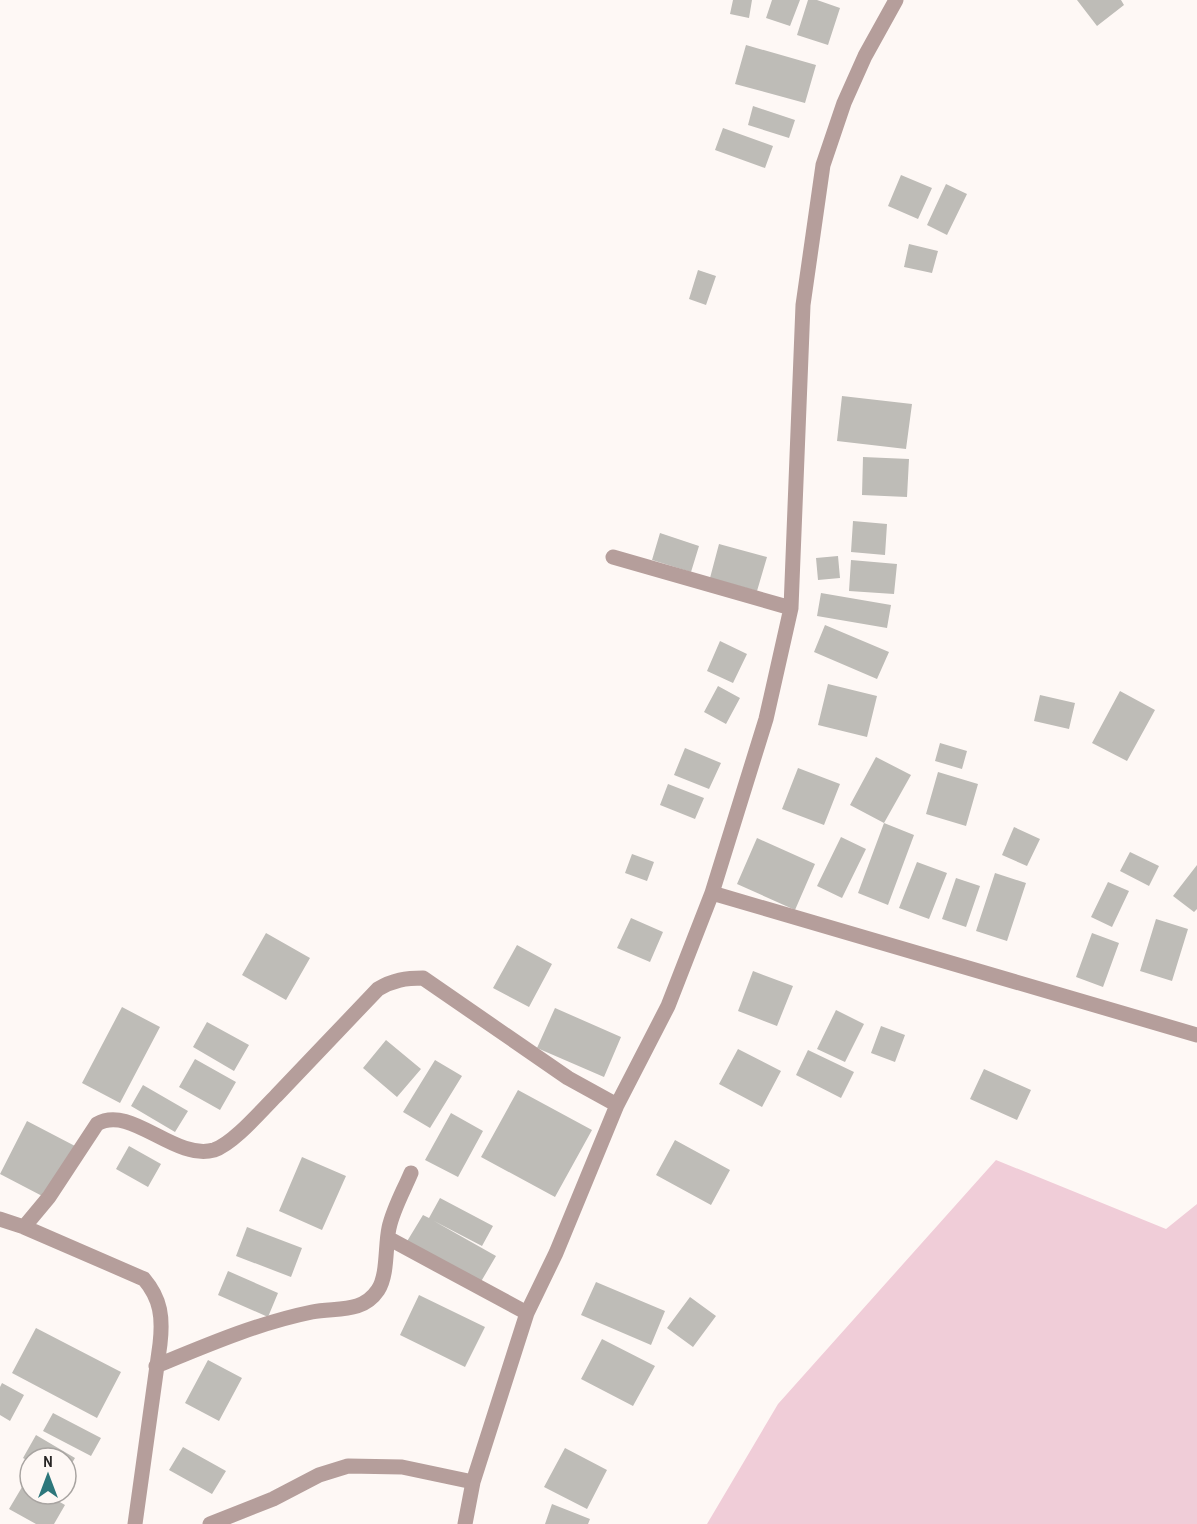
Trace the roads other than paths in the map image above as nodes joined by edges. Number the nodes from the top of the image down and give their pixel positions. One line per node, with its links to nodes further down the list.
1 (896, 0): 3 (street)
2 (613, 557): 3 (street)
3 (790, 608): 4 (street)
4 (712, 892): 5 (street); 6 (street)
5 (1197, 1035)
6 (617, 1105): 9 (street); 11 (street)
7 (411, 1173): 10 (street)
8 (0, 1219): 9 (street)
9 (24, 1227): 12 (street)
10 (388, 1238): 11 (street); 12 (street)
11 (527, 1312): 13 (street)
12 (156, 1366): 14 (street)
13 (473, 1482): 15 (street); 16 (street)
14 (135, 1524)
15 (210, 1524)
16 (465, 1524)

